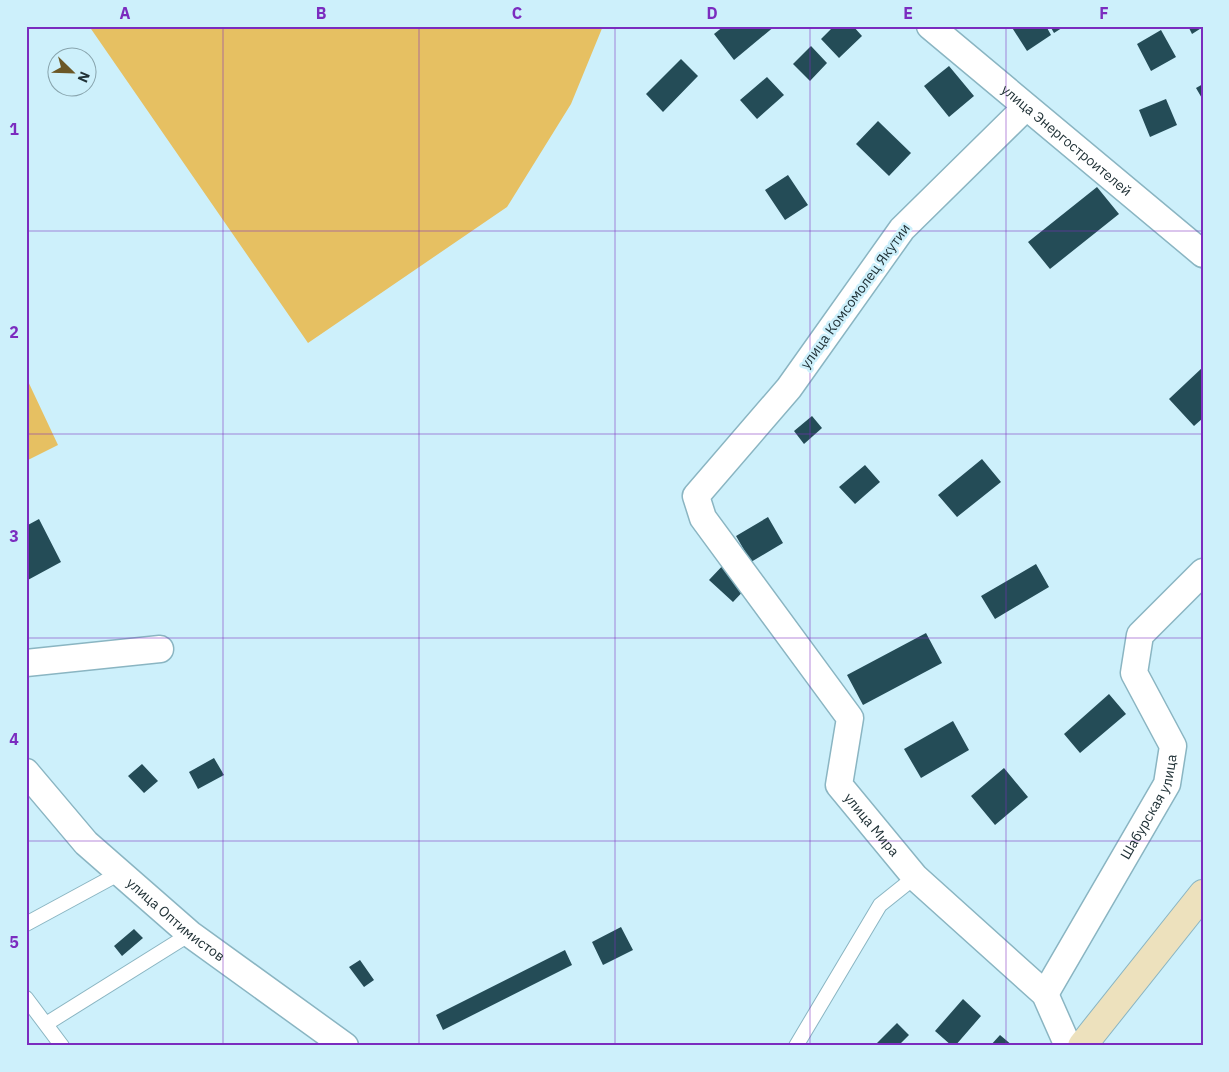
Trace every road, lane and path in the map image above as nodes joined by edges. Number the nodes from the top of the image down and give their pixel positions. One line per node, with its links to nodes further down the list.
1 (930, 26): 2 (street, улица Энергостроителей)
2 (1026, 107): 3 (street, улица Энергостроителей); 4 (street, улица Комсомолец Якутии)
3 (1203, 254)
4 (696, 496): 10 (street, улица Мира)
5 (1203, 572): 14 (street, Шабурская улица)
6 (160, 649): 7 (street)
7 (26, 663)
8 (26, 772): 9 (street, улица Оптимистов)
9 (120, 873): 12 (lane); 13 (street, улица Оптимистов)
10 (915, 876): 14 (street, улица Мира); 19 (lane)
11 (1201, 901): 21 (street)
12 (26, 924)
13 (190, 934): 16 (lane); 18 (street, улица Оптимистов)
14 (1045, 994): 20 (street, улица Мира)
15 (26, 998): 16 (lane)
16 (46, 1024): 17 (lane)
17 (62, 1046)
18 (345, 1046)
19 (796, 1046)
20 (1068, 1046)
21 (1082, 1046)

